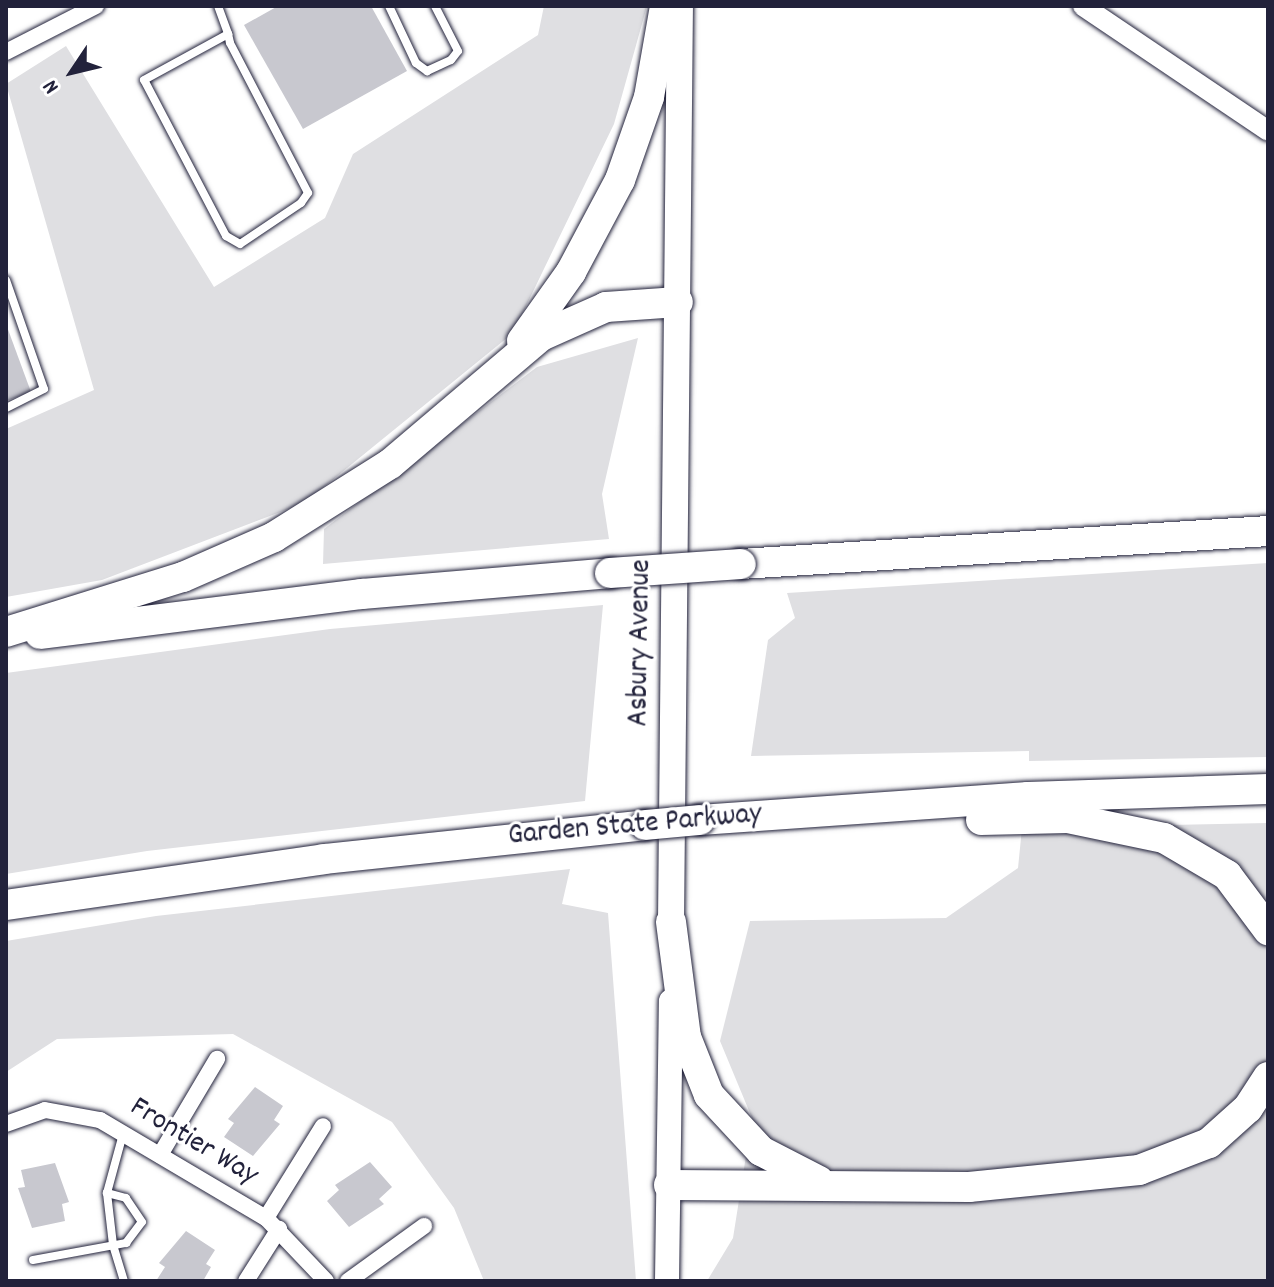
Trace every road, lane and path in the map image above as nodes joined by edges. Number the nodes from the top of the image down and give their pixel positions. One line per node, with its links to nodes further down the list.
1 (96, 6): 9 (street)
2 (218, 6): 8 (lane)
3 (389, 6): 4 (lane)
4 (435, 6)
5 (665, 6): 13 (highway)
6 (680, 6): 12 (main road, Asbury Avenue)
7 (1083, 6): 10 (street)
8 (228, 34): 8 (lane)
9 (6, 52)
10 (1268, 131)
11 (6, 280): 14 (lane)
12 (678, 302): 13 (highway); 21 (main road, Asbury Avenue)
13 (508, 359): 16 (highway)
14 (6, 408)
15 (1268, 531): 17 (highway, bridge)
16 (6, 632)
17 (6, 640)
18 (1268, 789): 19 (highway, Garden State Parkway)
19 (868, 807): 20 (highway, Garden State Parkway, bridge); 22 (highway)
20 (6, 905)
21 (671, 922): 29 (main road, Asbury Avenue); 30 (highway)
22 (1268, 930)
23 (217, 1059): 28 (street)
24 (1268, 1077): 30 (highway)
25 (6, 1124): 27 (street, Frontier Way)
26 (323, 1126): 32 (street)
27 (123, 1133): 28 (street, Frontier Way); 31 (lane)
28 (160, 1155): 32 (street, Frontier Way)
29 (669, 1185): 30 (highway); 40 (main road, Asbury Avenue)
30 (836, 1186)
31 (107, 1193): 34 (lane); 34 (lane)
32 (272, 1224): 37 (street); 38 (street, Frontier Way)
33 (424, 1226): 39 (street)
34 (113, 1245): 35 (lane); 36 (lane)
35 (33, 1260)
36 (124, 1281)
37 (246, 1281)
38 (326, 1281)
39 (348, 1281)
40 (667, 1281)

